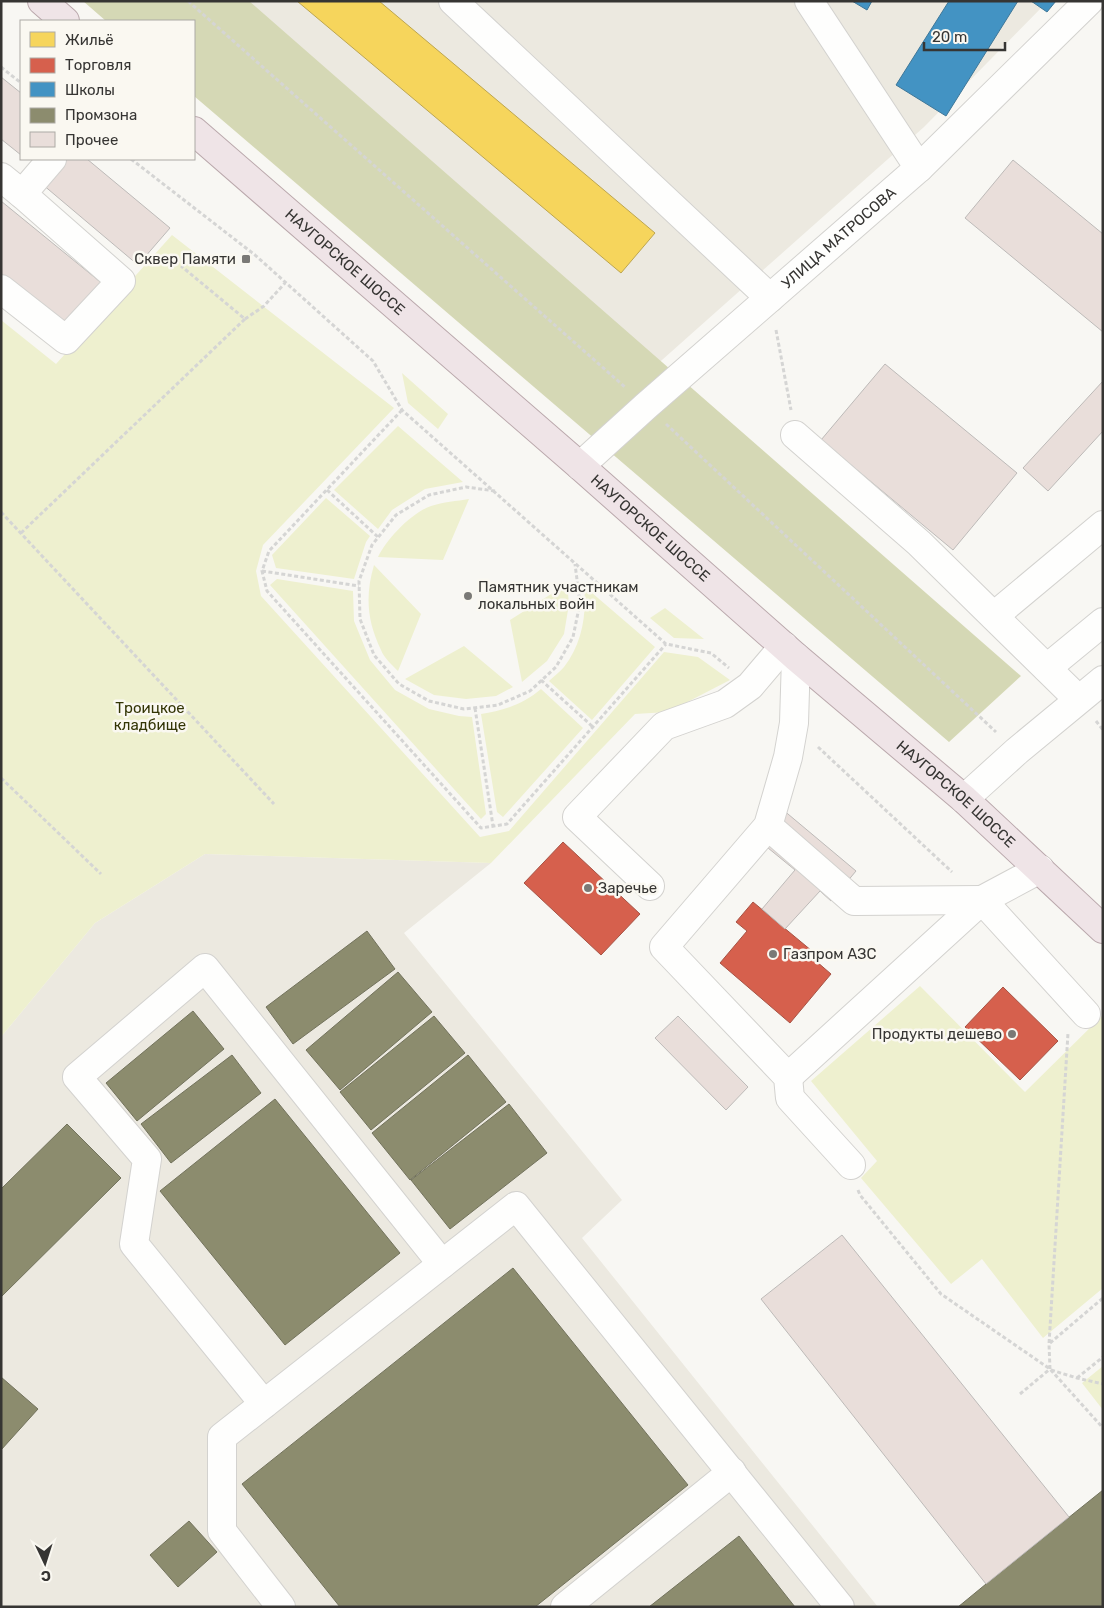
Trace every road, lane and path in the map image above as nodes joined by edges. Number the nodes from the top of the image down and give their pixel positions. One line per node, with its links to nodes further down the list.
1 (188, 1): 17 (path)
2 (453, 1): 15 (street)
3 (809, 1): 10 (street)
4 (1089, 1): 10 (street, УЛИЦА МАТРОСОВА)
5 (1, 67): 6 (path)
6 (20, 82)
7 (195, 132): 20 (main road, НАУГОРСКОЕ ШОССЕ)
8 (51, 160): 11 (street)
9 (132, 160): 13 (path)
10 (919, 168): 15 (street, УЛИЦА МАТРОСОВА)
11 (12, 186): 14 (street)
12 (181, 266): 16 (path)
13 (285, 282): 16 (path); 18 (path)
14 (1, 289)
15 (770, 298): 17 (street, УЛИЦА МАТРОСОВА); 19 (path)
16 (245, 319): 25 (path)
17 (646, 406): 20 (street, УЛИЦА МАТРОСОВА); 42 (path)
18 (402, 410): 21 (path); 22 (path)
19 (795, 435): 30 (street)
20 (580, 466): 33 (main road, НАУГОРСКОЕ ШОССЕ)
21 (327, 490): 26 (path); 28 (path)
22 (496, 491): 26 (path); 27 (path)
23 (1, 512): 25 (path)
24 (1103, 525): 30 (street)
25 (20, 533): 45 (path)
26 (378, 537): 29 (path)
27 (573, 561): 32 (path); 35 (path)
28 (262, 571): 29 (path); 46 (path)
29 (360, 586): 39 (path)
30 (994, 616): 34 (street)
31 (1103, 622): 34 (street)
32 (666, 644): 37 (path); 41 (path)
33 (790, 652): 37 (street); 40 (street); 44 (main road, НАУГОРСКОЕ ШОССЕ)
34 (1047, 668): 38 (street)
35 (541, 680): 39 (path); 41 (path)
36 (1103, 680): 38 (street)
37 (750, 686): 50 (street)
38 (1078, 699): 42 (street)
39 (475, 708): 46 (path)
40 (794, 723): 47 (street); 51 (path)
41 (593, 727): 46 (path)
42 (1017, 751): 44 (street)
43 (1, 778): 49 (path)
44 (964, 799): 48 (main road, НАУГОРСКОЕ ШОССЕ)
45 (274, 804)
46 (493, 826)
47 (768, 826): 51 (street); 54 (street)
48 (1040, 869): 51 (street); 52 (main road, НАУГОРСКОЕ ШОССЕ)
49 (101, 874)
50 (650, 886)
51 (982, 900): 53 (street); 54 (street)
52 (1103, 929)
53 (1086, 1014): 58 (path)
54 (788, 1077): 55 (street)
55 (851, 1165): 60 (path)
56 (442, 1264): 64 (street); 64 (street); 66 (street)
57 (1103, 1298): 58 (path)
58 (1049, 1344): 60 (path)
59 (1103, 1357): 61 (path)
60 (1050, 1369): 61 (path); 63 (path); 65 (path)
61 (1077, 1378): 62 (path)
62 (1103, 1384)
63 (1020, 1394)
64 (264, 1404): 67 (street)
65 (1103, 1428)
66 (732, 1472): 68 (street); 69 (street)
67 (281, 1607)
68 (565, 1607)
69 (840, 1607)

